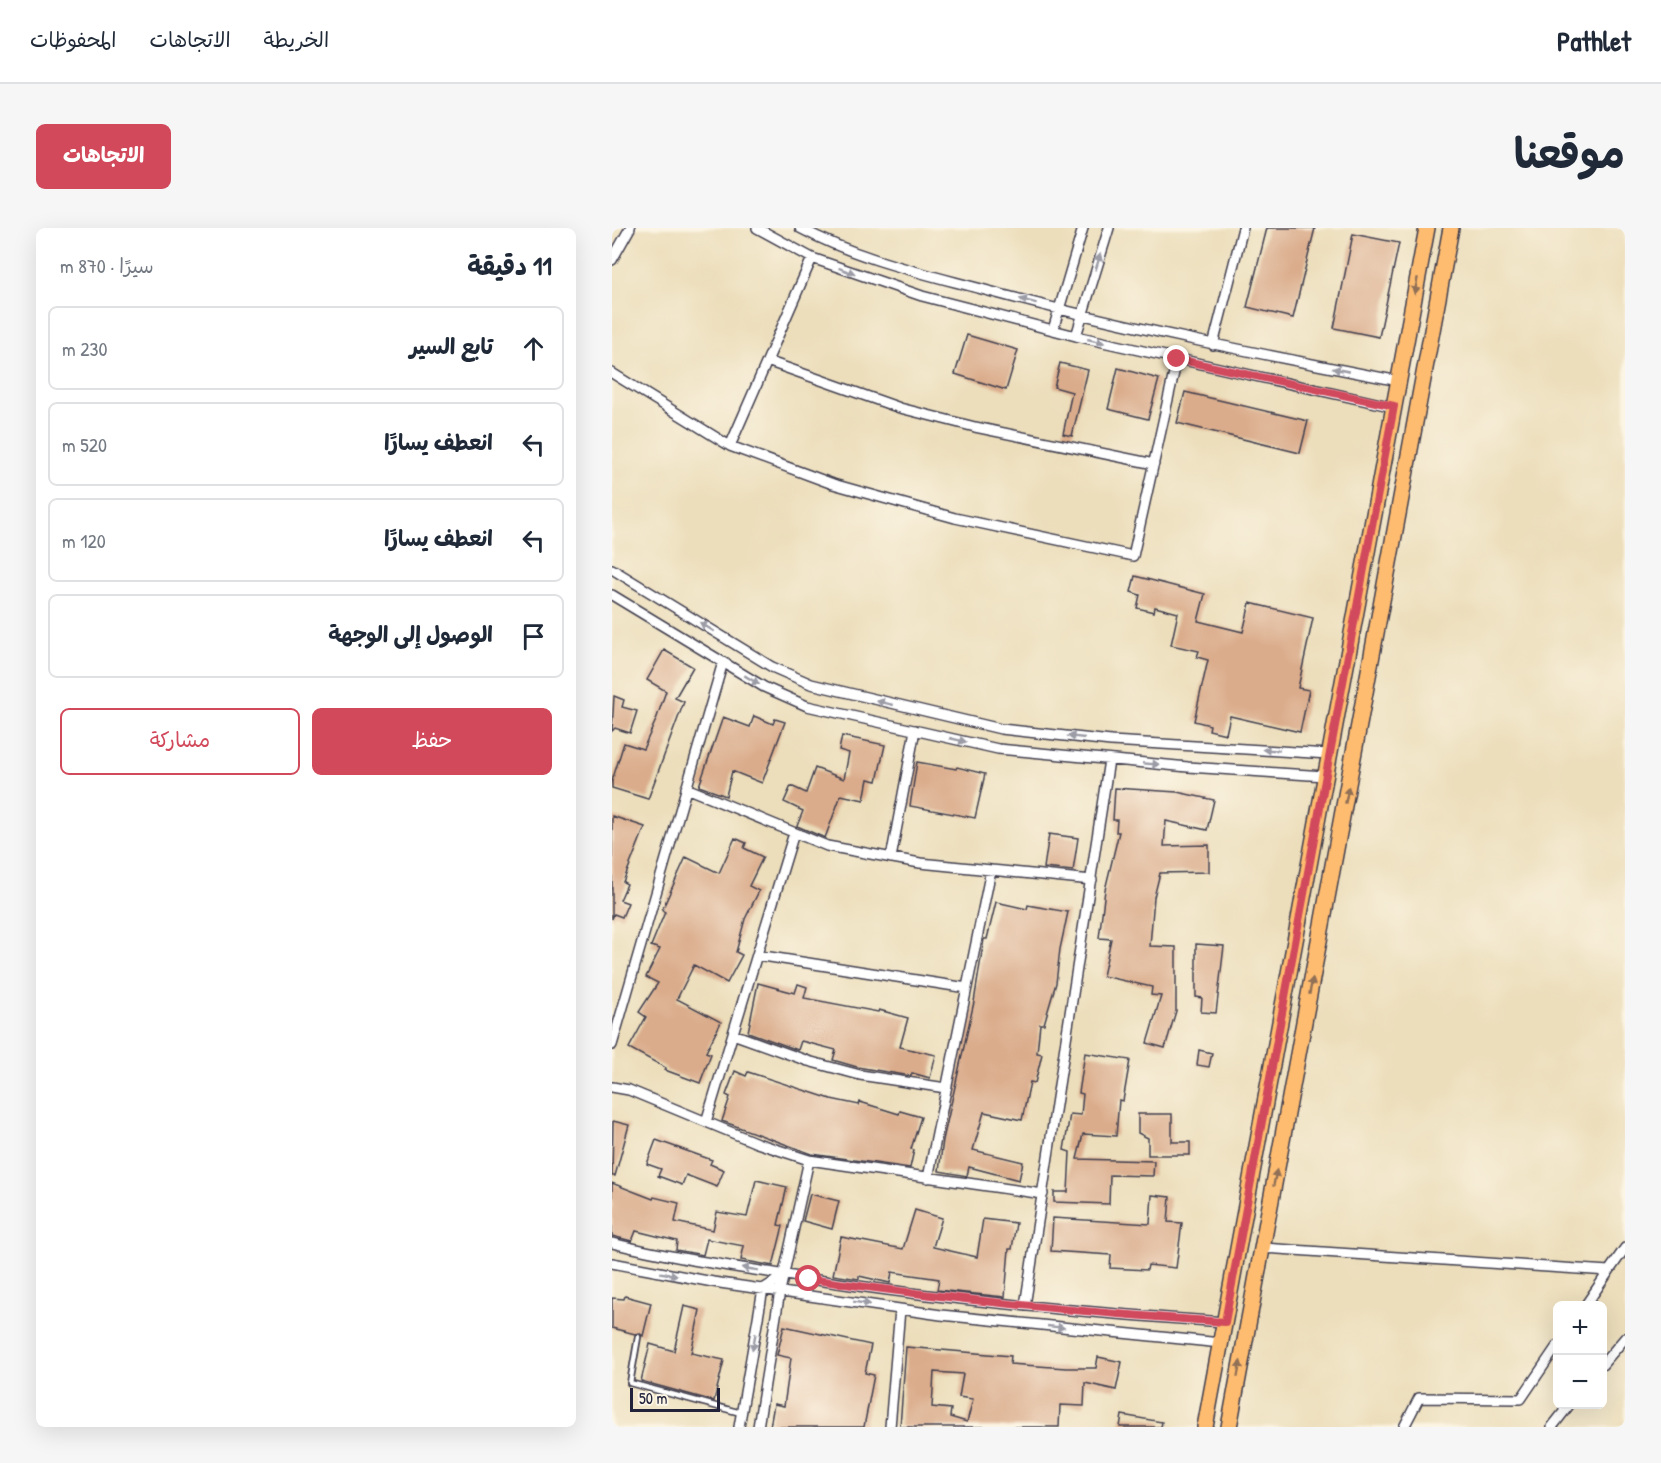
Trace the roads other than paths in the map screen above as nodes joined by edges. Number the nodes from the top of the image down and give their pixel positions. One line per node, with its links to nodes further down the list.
1 (630, 228): 10 (street)
2 (757, 228): 9 (street)
3 (800, 228): 11 (street, one-way to 3)
4 (1083, 228): 11 (street)
5 (1108, 228): 12 (street, one-way to 5)
6 (1243, 228): 15 (street)
7 (1427, 228): 19 (main road, one-way to 19)
8 (1451, 228): 46 (main road, one-way to 8)
9 (812, 258): 13 (street, one-way to 13); 17 (street)
10 (612, 260)
11 (1059, 310): 12 (street); 13 (street)
12 (1082, 315): 14 (street); 15 (street)
13 (1053, 330): 14 (street)
14 (1076, 336): 16 (street, one-way to 16)
15 (1213, 345): 19 (street, one-way to 15)
16 (1177, 359): 20 (street); 22 (street)
17 (767, 361): 21 (street); 22 (street)
18 (612, 373): 21 (street)
19 (1399, 381): 20 (main road)
20 (1394, 406): 27 (main road)
21 (730, 446): 22 (street)
22 (1154, 464)
23 (612, 569): 27 (street, one-way to 23)
24 (612, 595): 25 (street)
25 (723, 662): 26 (street, one-way to 26); 30 (street)
26 (915, 730): 28 (street, one-way to 28); 32 (street)
27 (1329, 754): 29 (main road)
28 (1109, 760): 29 (street, one-way to 29); 34 (street)
29 (1325, 776): 57 (main road)
30 (686, 788): 31 (street); 38 (street)
31 (794, 833): 32 (street); 35 (street)
32 (891, 858): 33 (street)
33 (991, 870): 34 (street); 36 (street)
34 (1092, 880): 44 (street)
35 (757, 955): 36 (street); 37 (street)
36 (967, 988): 40 (street)
37 (733, 1034): 40 (street); 41 (street)
38 (612, 1045)
39 (612, 1087): 41 (street)
40 (946, 1088): 43 (street)
41 (706, 1122): 42 (street)
42 (809, 1160): 43 (street); 51 (street)
43 (928, 1178): 44 (street)
44 (1043, 1194): 55 (street)
45 (612, 1243): 51 (street, one-way to 45)
46 (1262, 1248): 50 (street); 69 (main road, one-way to 46)
47 (1625, 1248): 48 (street)
48 (1621, 1261): 50 (street)
49 (612, 1263): 52 (street, one-way to 52)
50 (1609, 1270): 54 (street)
51 (785, 1275): 52 (street); 53 (street); 55 (street)
52 (763, 1289): 53 (street); 64 (street, one-way to 64)
53 (780, 1291): 56 (street, one-way to 56); 66 (street)
54 (1588, 1301)
55 (1025, 1306): 57 (street)
56 (900, 1309): 60 (street, one-way to 60); 67 (street)
57 (1225, 1322): 60 (main road)
58 (638, 1337): 64 (lane)
59 (1625, 1338): 62 (street)
60 (1221, 1343): 68 (main road)
61 (1553, 1352): 70 (street)
62 (1607, 1359)
63 (1566, 1409): 71 (street)
64 (741, 1413): 65 (street)
65 (739, 1427)
66 (758, 1427)
67 (890, 1427)
68 (1205, 1427)
69 (1229, 1427)
70 (1404, 1427)
71 (1551, 1427)

